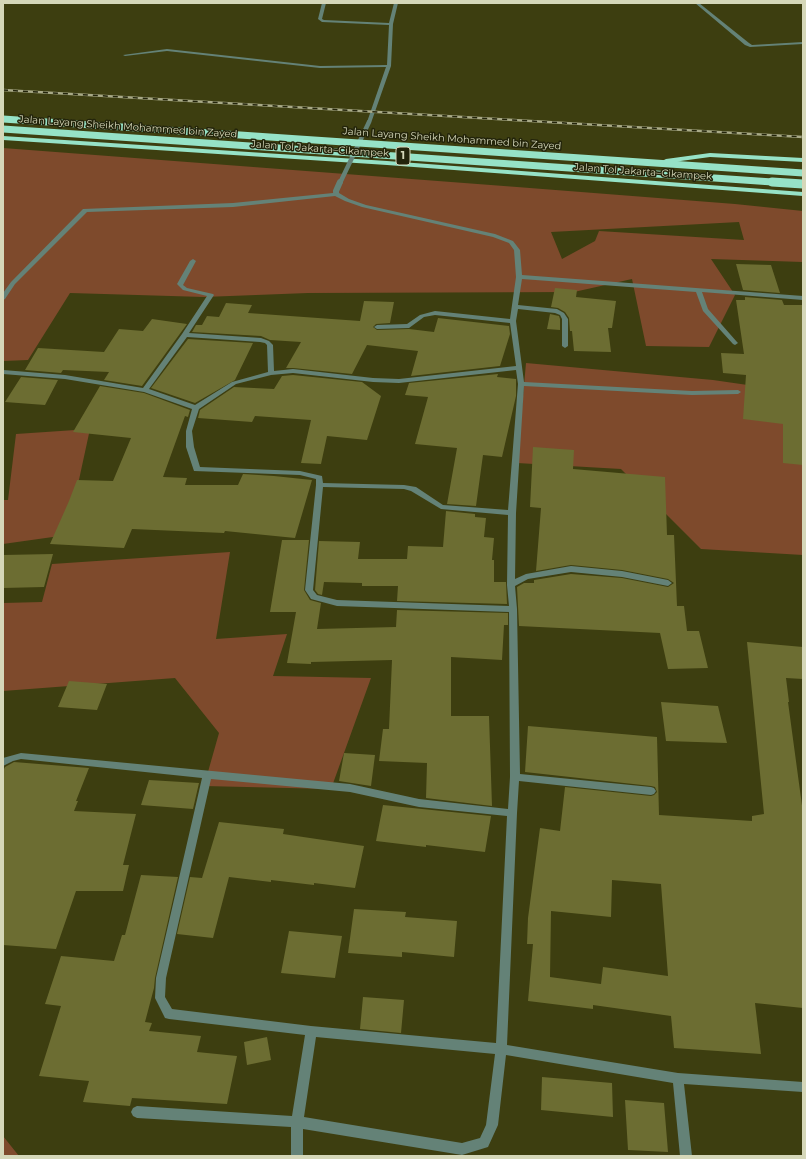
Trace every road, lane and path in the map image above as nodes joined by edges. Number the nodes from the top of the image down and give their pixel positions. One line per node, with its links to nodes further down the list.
1 (324, 3): 4 (street)
2 (396, 3): 4 (street)
3 (697, 3): 5 (street)
4 (391, 24): 7 (street)
5 (803, 42)
6 (125, 55): 7 (street)
7 (389, 66): 16 (street, bridge)
8 (3, 118): 12 (highway, Jalan Tol Jakarta–Cikampek / 1); 13 (highway, Jalan Layang Sheikh Mohammed bin Zayed / 1, bridge)
9 (3, 129): 15 (highway, Jalan Layang Sheikh Mohammed bin Zayed / 1, bridge)
10 (3, 138): 14 (highway, Jalan Tol Jakarta–Cikampek / 1)
11 (803, 160): 12 (highway)
12 (666, 161): 13 (highway, Jalan Tol Jakarta–Cikampek / 1)
13 (803, 172)
14 (581, 177): 17 (highway, Jalan Tol Jakarta–Cikampek / 1); 18 (highway)
15 (803, 184)
16 (336, 192): 20 (street); 22 (street)
17 (803, 194)
18 (803, 200)
19 (193, 261): 27 (street)
20 (519, 277): 21 (street); 24 (street)
21 (698, 290): 23 (street); 28 (street)
22 (3, 298)
23 (803, 298)
24 (515, 307): 25 (street); 29 (street)
25 (513, 321): 26 (street); 30 (street)
26 (377, 327)
27 (185, 335): 32 (street); 34 (street)
28 (735, 343)
29 (565, 346)
30 (519, 368): 32 (street); 33 (street)
31 (3, 372): 34 (street)
32 (271, 373): 36 (street)
33 (522, 384): 35 (street); 38 (street)
34 (145, 390): 36 (street)
35 (738, 392)
36 (196, 408): 37 (street)
37 (320, 485): 38 (street); 41 (street)
38 (512, 513): 40 (street)
39 (668, 583): 40 (street)
40 (511, 585): 41 (street)
41 (514, 609): 44 (street)
42 (3, 762): 43 (street)
43 (207, 775): 46 (street); 47 (street)
44 (515, 777): 45 (street); 46 (street)
45 (651, 791)
46 (512, 813): 48 (street)
47 (311, 1031): 48 (street); 52 (street)
48 (501, 1048): 49 (street); 52 (street)
49 (678, 1078): 50 (street); 54 (street)
50 (803, 1087)
51 (137, 1112): 52 (street)
52 (297, 1122): 53 (street)
53 (297, 1156)
54 (686, 1156)

